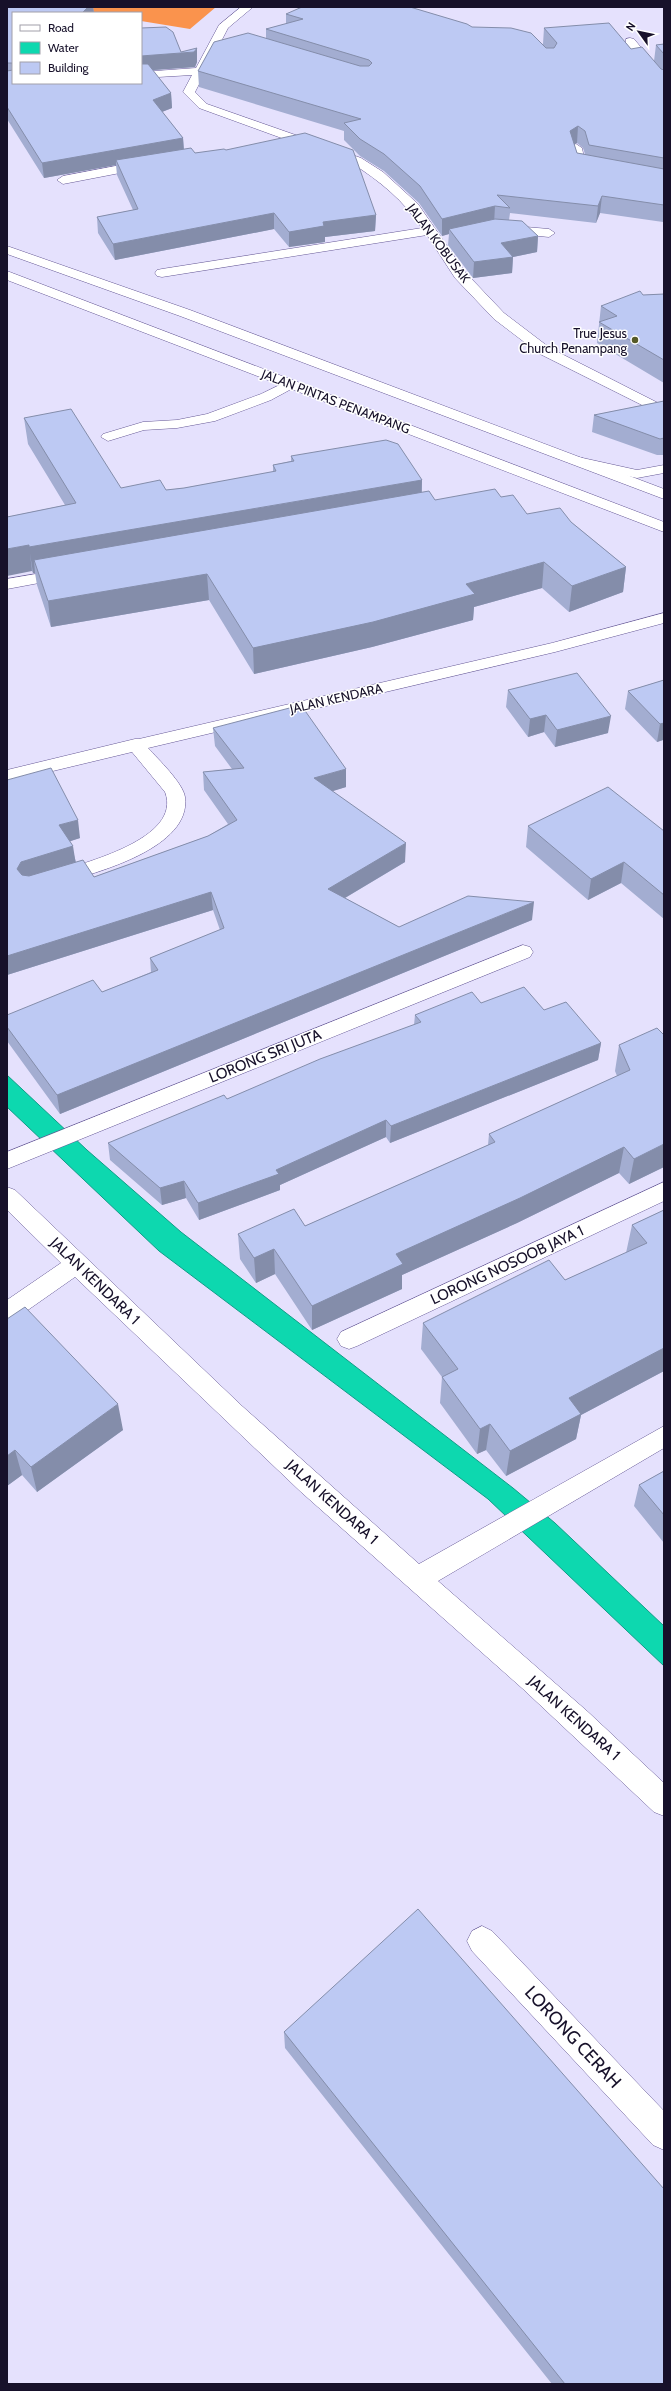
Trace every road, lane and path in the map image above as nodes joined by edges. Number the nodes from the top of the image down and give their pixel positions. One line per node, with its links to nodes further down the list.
1 (248, 7): 3 (street, JALAN KOBUSAK)
2 (630, 42): 5 (street)
3 (199, 71): 4 (street); 6 (street, JALAN KOBUSAK)
4 (142, 75)
5 (664, 82)
6 (306, 141): 7 (street); 13 (street, JALAN KOBUSAK)
7 (275, 146)
8 (576, 148): 10 (street)
9 (160, 162): 11 (street)
10 (610, 173)
11 (63, 180)
12 (550, 220): 14 (street)
13 (429, 231): 16 (street, JALAN KOBUSAK); 18 (street)
14 (487, 231)
15 (452, 239): 16 (street)
16 (438, 242): 21 (street, JALAN KOBUSAK)
17 (7, 250): 23 (street, JALAN PINTAS PENAMPANG)
18 (162, 273)
19 (7, 275): 20 (street, JALAN PINTAS PENAMPANG)
20 (290, 384): 22 (street); 26 (street, JALAN PINTAS PENAMPANG)
21 (664, 412)
22 (108, 437)
23 (578, 461): 24 (street); 25 (street, JALAN PINTAS PENAMPANG)
24 (664, 469)
25 (664, 494)
26 (664, 527)
27 (78, 572): 28 (street)
28 (7, 584)
29 (664, 618): 30 (street, JALAN KENDARA)
30 (134, 744): 31 (street, JALAN KENDARA); 32 (street)
31 (7, 776)
32 (47, 882)
33 (523, 952): 34 (street, LORONG SRI JUTA)
34 (7, 1161)
35 (664, 1191): 39 (street, LORONG NOSOOB JAYA 1)
36 (7, 1196): 37 (street, JALAN KENDARA 1)
37 (76, 1264): 38 (street); 41 (street, JALAN KENDARA 1)
38 (7, 1312)
39 (349, 1339)
40 (664, 1436): 41 (street)
41 (418, 1578): 42 (street, JALAN KENDARA 1)
42 (664, 1802)
43 (482, 1941): 44 (street, LORONG CERAH)
44 (664, 2134)

